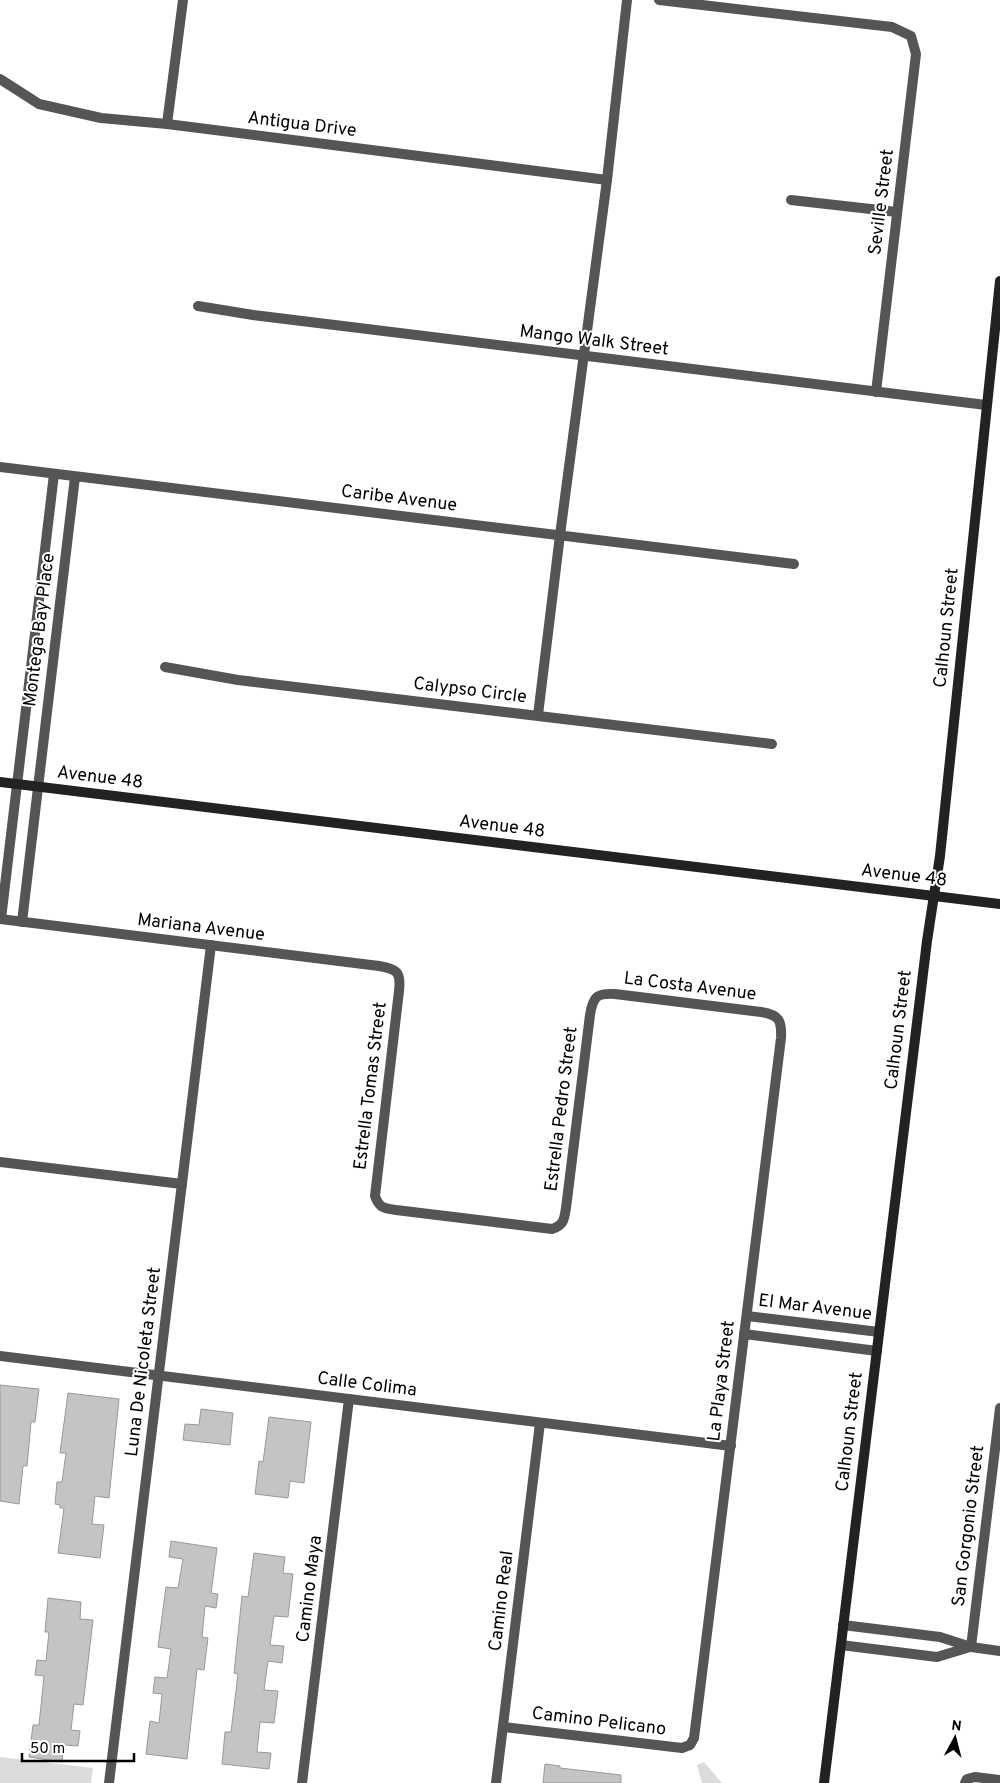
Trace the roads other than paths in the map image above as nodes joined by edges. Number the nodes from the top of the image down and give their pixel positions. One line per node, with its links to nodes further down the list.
1 (183, 0): 5 (street)
2 (626, 0): 6 (street)
3 (658, 0): 8 (street, Seville Street)
4 (0, 79): 5 (street, Antigua Drive)
5 (167, 124): 6 (street, Antigua Drive)
6 (607, 180): 11 (street)
7 (791, 200): 8 (street)
8 (897, 212): 12 (street, Seville Street)
9 (1000, 281): 13 (street, Calhoun Street)
10 (198, 306): 11 (street, Mango Walk Street)
11 (583, 356): 12 (street, Mango Walk Street); 17 (street)
12 (876, 392): 13 (street, Mango Walk Street)
13 (986, 405): 25 (street, Calhoun Street)
14 (0, 467): 15 (street, Caribe Avenue)
15 (54, 474): 16 (street, Caribe Avenue); 23 (street, Montega Bay Place)
16 (75, 477): 17 (street, Caribe Avenue); 24 (street, Montega Bay Place)
17 (560, 535): 18 (street, Caribe Avenue); 20 (street)
18 (794, 564)
19 (165, 667): 20 (street, Calypso Circle)
20 (538, 715): 21 (street, Calypso Circle)
21 (772, 744)
22 (0, 782): 23 (street, Avenue 48)
23 (18, 784): 24 (street, Avenue 48); 27 (street, Montega Bay Place)
24 (38, 787): 25 (street, Avenue 48); 28 (street, Montega Bay Place)
25 (934, 896): 26 (street, Avenue 48); 37 (street, Calhoun Street)
26 (1000, 904)
27 (0, 919): 28 (street, Mariana Avenue)
28 (22, 922): 29 (street, Mariana Avenue)
29 (211, 945): 30 (street, Mariana Avenue); 34 (street, Luna De Nicoleta Street)
30 (398, 972): 35 (street, Estrella Tomas Street)
31 (596, 996): 32 (street, La Costa Avenue); 35 (street, Estrella Pedro Street)
32 (779, 1019): 36 (street, La Playa Street)
33 (0, 1162): 34 (street)
34 (182, 1184): 41 (street, Luna De Nicoleta Street)
35 (560, 1226)
36 (747, 1316): 37 (street, El Mar Avenue); 38 (street, La Playa Street)
37 (879, 1332): 39 (street, Calhoun Street)
38 (744, 1334): 39 (street, El Mar Avenue); 45 (street, La Playa Street)
39 (877, 1351): 47 (street, Calhoun Street)
40 (0, 1356): 41 (street, Calle Colima)
41 (158, 1376): 42 (street, Calle Colima); 55 (street, Luna De Nicoleta Street)
42 (349, 1399): 44 (street, Calle Colima); 56 (street, Camino Maya)
43 (1000, 1408): 46 (street, San Gorgonio Street)
44 (540, 1423): 45 (street, Calle Colima); 51 (street, Camino Real)
45 (731, 1446): 52 (street, La Playa Street)
46 (997, 1464): 49 (street, San Gorgonio Street)
47 (843, 1626): 48 (street, Calhoun Street); 49 (street)
48 (841, 1645): 49 (street); 58 (street, Calhoun Street)
49 (971, 1647): 50 (street)
50 (1000, 1651)
51 (503, 1727): 52 (street, Camino Pelicano); 57 (street, Camino Real)
52 (690, 1745)
53 (1000, 1780): 54 (street)
54 (966, 1781)
55 (109, 1783)
56 (302, 1783)
57 (496, 1783)
58 (824, 1783)

